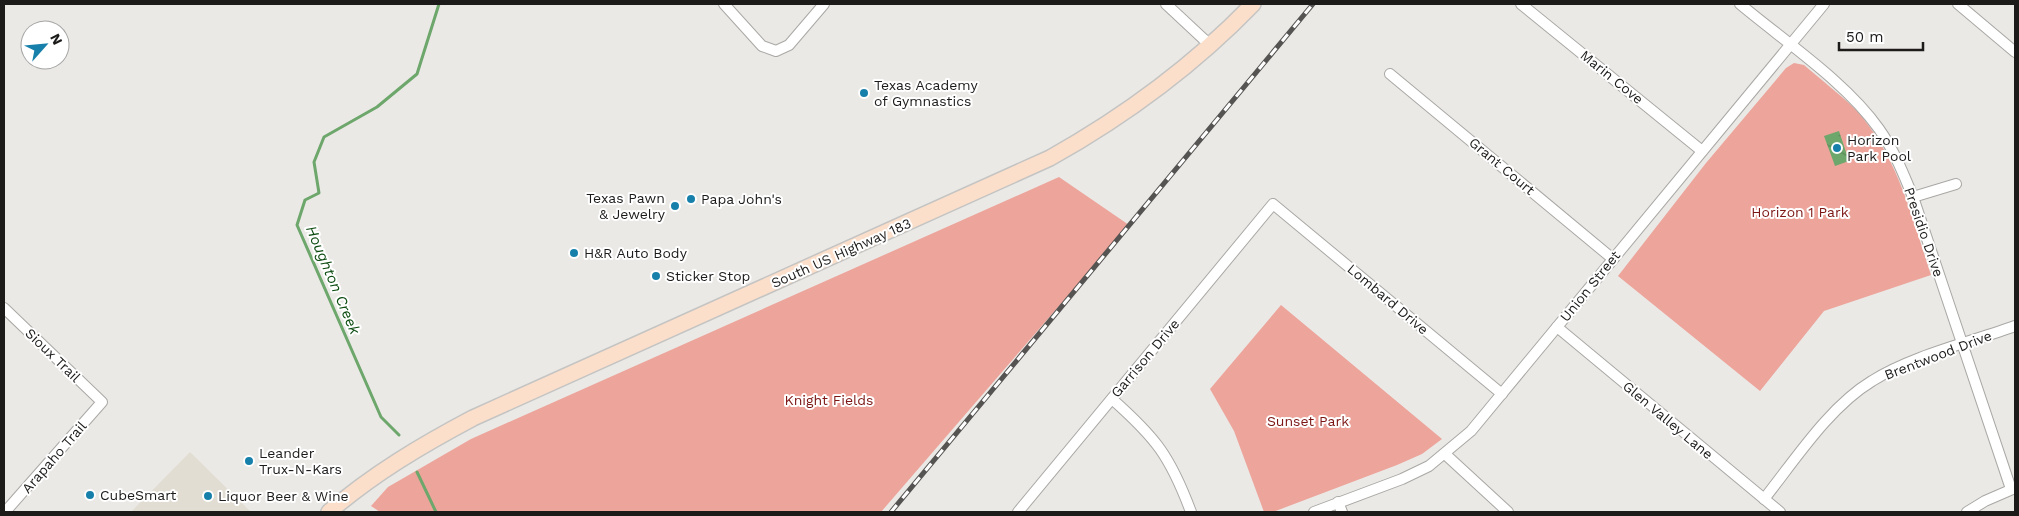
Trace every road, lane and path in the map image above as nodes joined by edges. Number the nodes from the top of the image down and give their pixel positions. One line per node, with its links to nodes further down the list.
1 (724, 4): 2 (street)
2 (824, 4)
3 (1166, 4): 10 (street)
4 (1253, 4): 10 (main road, South US Highway 183)
5 (1521, 4): 13 (street, Marin Cove)
6 (1740, 4): 9 (street, Presidio Drive)
7 (1824, 4): 9 (street, Union Street)
8 (1958, 4): 11 (street)
9 (1790, 45): 13 (street, Union Street); 15 (street, Presidio Drive)
10 (1211, 46): 30 (main road, South US Highway 183)
11 (2015, 52)
12 (1390, 74): 17 (street, Grant Court)
13 (1702, 151): 17 (street, Union Street)
14 (1956, 184): 15 (street)
15 (1913, 197): 21 (street, Presidio Drive)
16 (1273, 204): 22 (street, Lombard Drive); 23 (street, Garrison Drive)
17 (1613, 258): 20 (street, Union Street)
18 (4, 308): 24 (street, Sioux Trail)
19 (2015, 326): 21 (street, Brentwood Drive)
20 (1557, 327): 22 (street, Union Street); 27 (street, Glen Valley Lane)
21 (1963, 344): 26 (street, Presidio Drive); 27 (street, Brentwood Drive)
22 (1502, 394): 25 (street, Union Street)
23 (1112, 398): 31 (street, Garrison Drive); 32 (street)
24 (102, 402): 29 (street, Arapaho Trail)
25 (1446, 454): 28 (street, Union Street); 34 (street)
26 (2013, 488): 36 (street)
27 (1764, 499): 35 (street, Glen Valley Lane)
28 (1340, 507): 33 (street, Union Street)
29 (5, 512)
30 (329, 512)
31 (1018, 512)
32 (1191, 512)
33 (1314, 512)
34 (1508, 512)
35 (1780, 512)
36 (1967, 512)

